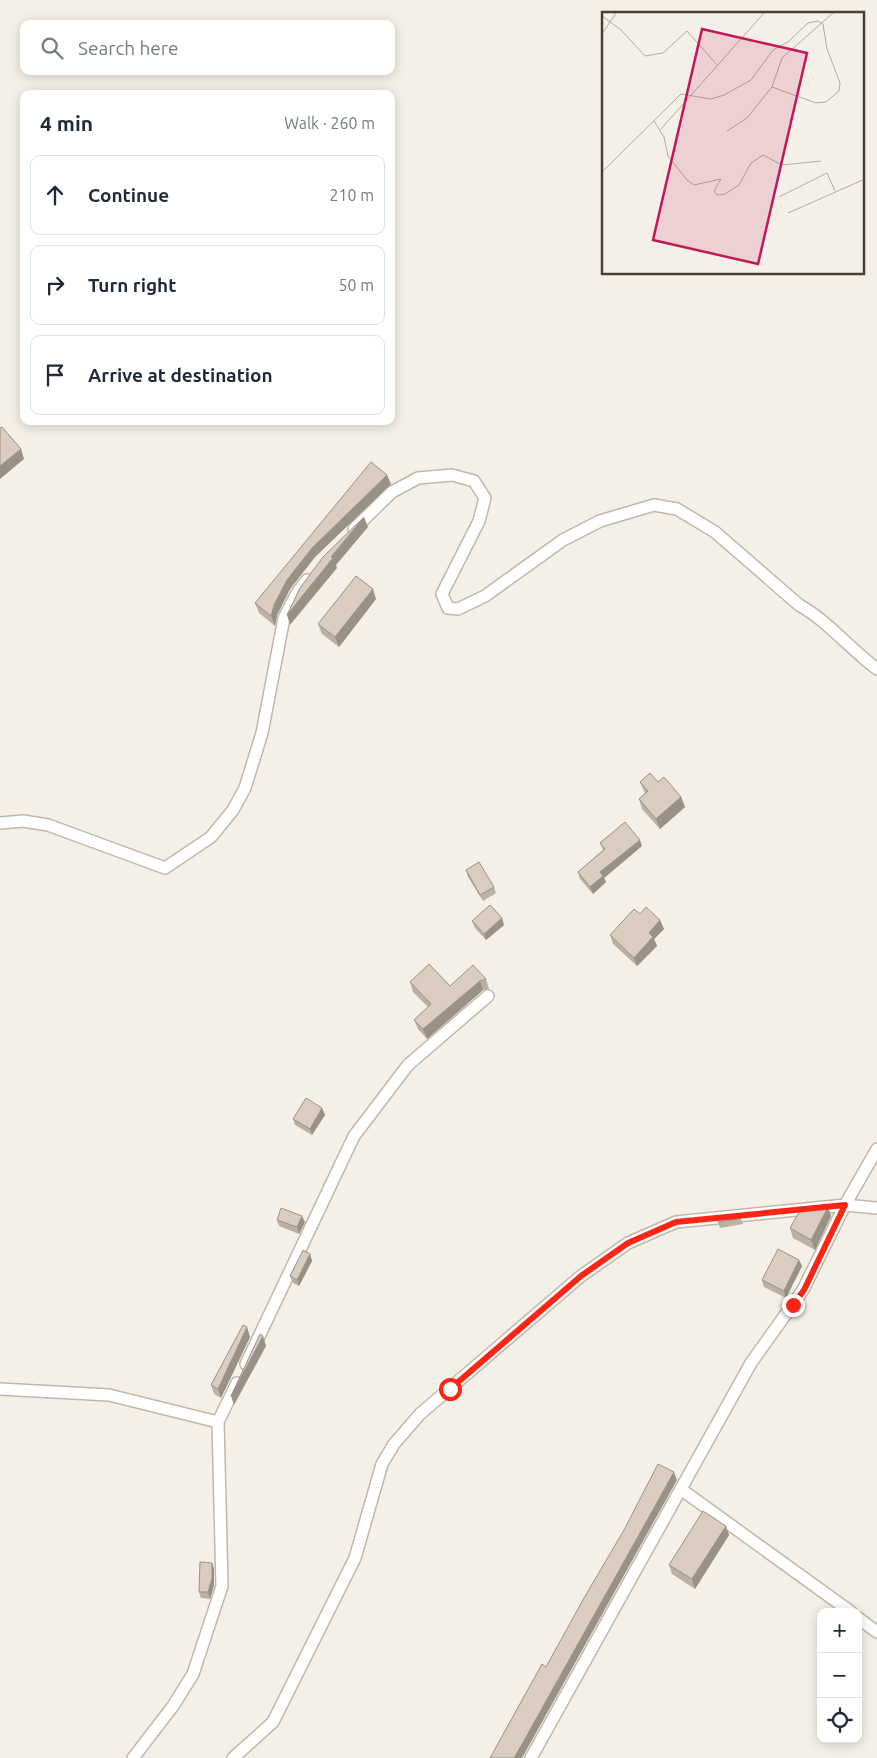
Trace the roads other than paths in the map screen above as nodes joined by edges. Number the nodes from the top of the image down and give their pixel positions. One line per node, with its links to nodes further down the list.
1 (350, 534): 3 (street)
2 (315, 570): 4 (street)
3 (877, 669)
4 (0, 823)
5 (488, 996): 10 (street)
6 (877, 1149): 7 (street)
7 (845, 1205): 8 (street); 11 (street); 16 (street)
8 (877, 1208)
9 (0, 1389): 10 (street)
10 (218, 1422): 15 (street)
11 (682, 1490): 12 (street); 17 (street)
12 (844, 1608)
13 (862, 1621): 14 (street)
14 (877, 1632)
15 (133, 1758)
16 (233, 1758)
17 (531, 1758)

